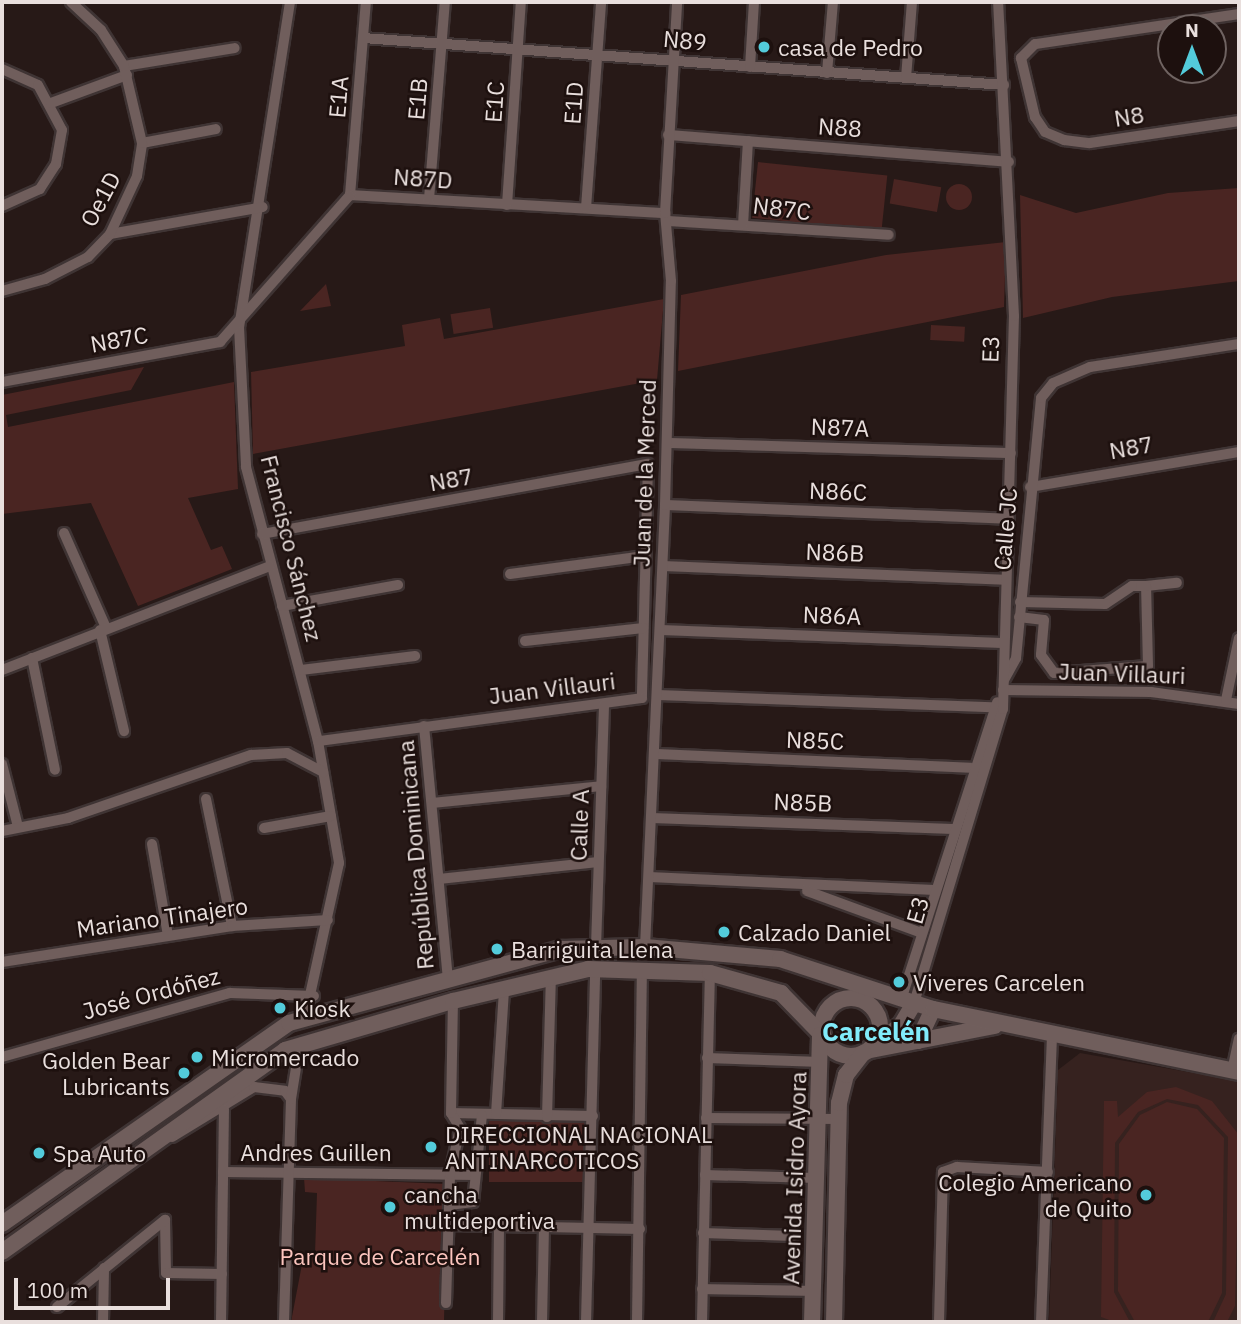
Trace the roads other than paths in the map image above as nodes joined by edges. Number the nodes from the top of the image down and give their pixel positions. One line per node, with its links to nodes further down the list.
1 (71, 2): 21 (street)
2 (290, 2): 36 (street, Francisco Sánchez)
3 (366, 2): 13 (street, E1A)
4 (445, 2): 14 (street, E1B)
5 (521, 2): 16 (street, E1C)
6 (601, 2): 17 (street, E1D)
7 (677, 2): 18 (street, Juan de la Merced)
8 (754, 2): 19 (street)
9 (833, 2): 22 (street)
10 (912, 2): 23 (street)
11 (998, 2): 24 (street, E3)
12 (1239, 14): 26 (street, N8)
13 (363, 38): 14 (street, N89); 32 (street, E1A)
14 (442, 44): 16 (street, N89); 33 (street, E1B)
15 (235, 48): 21 (street)
16 (519, 49): 17 (street, N89); 35 (street, E1C)
17 (597, 55): 18 (street, N89); 37 (street, E1D)
18 (673, 60): 19 (street, N89); 28 (street, Juan de la Merced)
19 (750, 67): 22 (street, N89)
20 (2, 69): 25 (street)
21 (125, 70): 25 (street); 30 (street, Oe1D)
22 (827, 73): 23 (street, N89)
23 (906, 78): 24 (street, N89)
24 (1004, 85): 31 (street, E3)
25 (51, 103): 34 (street)
26 (1239, 121)
27 (216, 129): 30 (street)
28 (668, 135): 29 (street, N88); 38 (street, Juan de la Merced)
29 (748, 141): 31 (street, N88); 39 (street)
30 (142, 143): 40 (street, Oe1D)
31 (1009, 162): 48 (street, E3)
32 (351, 195): 33 (street, N87D); 43 (street)
33 (429, 200): 35 (street, N87D)
34 (2, 205)
35 (507, 205): 37 (street, N87D)
36 (262, 207): 40 (street); 43 (street, Francisco Sánchez)
37 (586, 208): 38 (street, N87D)
38 (667, 217): 39 (street, N87C); 46 (street, Juan de la Merced)
39 (743, 225): 41 (street, N87C)
40 (110, 234): 42 (street, Oe1D)
41 (889, 235)
42 (2, 291)
43 (239, 327): 45 (street, N87C); 54 (street, Francisco Sánchez)
44 (1239, 344): 50 (street, Calle JC)
45 (2, 382)
46 (667, 443): 48 (street, N87A); 51 (street, Juan de la Merced)
47 (1239, 452): 50 (street, N87)
48 (1011, 453): 52 (street, E3)
49 (648, 464): 54 (street, N87); 55 (street, Juan Villauri)
50 (1030, 487): 63 (street, Calle JC)
51 (666, 505): 52 (street, N86C); 57 (street, Juan de la Merced)
52 (1009, 519): 59 (street, E3)
53 (64, 533): 67 (street)
54 (262, 534): 56 (street, Francisco Sánchez)
55 (645, 556): 58 (street); 66 (street, Juan Villauri)
56 (270, 566): 64 (street, Francisco Sánchez); 67 (street)
57 (663, 566): 59 (street, N86B); 68 (street, Juan de la Merced)
58 (510, 574)
59 (1005, 580): 71 (street, E3)
60 (1177, 583): 62 (street)
61 (398, 585): 64 (street)
62 (1146, 586): 63 (street); 65 (street)
63 (1020, 602): 65 (street, Calle JC)
64 (282, 606): 76 (street, Francisco Sánchez)
65 (1019, 617): 77 (street, Calle JC)
66 (643, 628): 70 (street); 80 (street, Juan Villauri)
67 (103, 629): 74 (street); 84 (street)
68 (661, 630): 71 (street, N86A); 78 (street, Juan de la Merced)
69 (1239, 638): 79 (street)
70 (525, 641)
71 (1002, 643): 77 (street, E3)
72 (415, 656): 76 (street)
73 (2, 657): 75 (street)
74 (32, 658): 75 (street); 89 (street)
75 (2, 670)
76 (301, 670): 85 (street, Francisco Sánchez)
77 (1003, 689): 79 (street, Juan Villauri); 82 (street); 121 (street, E3)
78 (658, 695): 82 (street); 86 (street, Juan de la Merced)
79 (1226, 700): 81 (street, Juan Villauri)
80 (604, 704): 83 (street, Juan Villauri); 91 (street, Calle A)
81 (1239, 704)
82 (992, 706): 88 (street, E3)
83 (424, 726): 85 (street, Juan Villauri); 93 (street, República Dominicana)
84 (124, 731)
85 (318, 741): 90 (street, Francisco Sánchez)
86 (656, 754): 88 (street, N85C); 95 (street, Juan de la Merced)
87 (2, 764): 96 (street)
88 (971, 768): 98 (street, E3)
89 (55, 769)
90 (323, 772): 94 (street, Francisco Sánchez); 96 (street)
91 (601, 786): 93 (street); 101 (street, Calle A)
92 (206, 799): 107 (street)
93 (432, 803): 103 (street, República Dominicana)
94 (331, 816): 97 (street); 106 (street, Francisco Sánchez)
95 (652, 818): 98 (street, N85B); 102 (street, Juan de la Merced)
96 (18, 827): 99 (street)
97 (264, 828)
98 (953, 829): 105 (street, E3)
99 (2, 831)
100 (152, 844): 109 (street)
101 (598, 862): 103 (street); 110 (street, Calle A)
102 (649, 877): 104 (street); 111 (street, Juan de la Merced)
103 (439, 879): 117 (street, República Dominicana)
104 (798, 887): 105 (street); 108 (street)
105 (935, 890): 108 (street, E3)
106 (328, 920): 107 (street, Mariano Tinajero); 119 (street, Francisco Sánchez)
107 (232, 926): 109 (street, Mariano Tinajero)
108 (922, 933): 121 (street, E3)
109 (168, 936): 112 (street, Mariano Tinajero)
110 (596, 947): 111 (street); 117 (street)
111 (645, 947): 121 (street)
112 (2, 962)
113 (595, 969): 114 (street); 116 (street); 142 (street)
114 (642, 970): 115 (street); 165 (street)
115 (710, 973): 126 (street); 133 (street)
116 (551, 976): 118 (street); 141 (street)
117 (448, 980): 124 (street)
118 (504, 989): 120 (street); 139 (street)
119 (314, 996): 124 (street, Francisco Sánchez); 132 (street, José Ordóñez)
120 (453, 1001): 130 (street); 138 (street)
121 (908, 1002): 122 (street); 123 (street); 131 (street, E3)
122 (864, 1005): 126 (street); 131 (street)
123 (933, 1009): 125 (street); 129 (street)
124 (305, 1017): 147 (street)
125 (1000, 1025): 127 (street); 129 (street)
126 (820, 1034): 131 (street); 134 (street, Avenida Isidro Ayora)
127 (1052, 1037): 135 (street); 152 (street)
128 (1239, 1039): 135 (street)
129 (918, 1041): 131 (street)
130 (300, 1043): 136 (street); 149 (street)
131 (871, 1048): 144 (street, Avenida Isidro Ayora)
132 (2, 1056)
133 (707, 1058): 134 (street); 143 (street)
134 (821, 1062): 145 (street, Avenida Isidro Ayora)
135 (1236, 1071)
136 (290, 1099): 137 (street); 150 (street)
137 (224, 1109): 149 (street); 151 (street)
138 (451, 1113): 140 (street); 146 (street)
139 (496, 1114): 140 (street); 141 (street)
140 (482, 1115): 148 (street)
141 (547, 1116): 142 (street)
142 (593, 1116): 164 (street)
143 (706, 1118): 145 (street); 155 (street)
144 (839, 1119): 145 (street); 184 (street, Avenida Isidro Ayora)
145 (818, 1120): 156 (street, Avenida Isidro Ayora)
146 (459, 1125): 148 (street); 153 (street)
147 (133, 1128): 149 (street); 157 (street)
148 (476, 1135): 154 (street)
149 (146, 1144): 158 (street)
150 (288, 1171): 151 (street, Andres Guillen); 153 (street, Andres Guillen); 177 (street)
151 (223, 1172): 170 (street)
152 (1048, 1172): 185 (street); 186 (street)
153 (450, 1174): 154 (street, Andres Guillen); 159 (street)
154 (475, 1175): 159 (street)
155 (705, 1175): 156 (street); 166 (street)
156 (816, 1178): 172 (street, Avenida Isidro Ayora)
157 (62, 1181): 158 (street); 160 (street)
158 (75, 1197): 168 (street)
159 (449, 1205): 161 (street)
160 (2, 1224)
161 (449, 1225): 162 (street); 173 (street)
162 (499, 1225): 163 (street); 178 (street)
163 (544, 1226): 164 (street); 179 (street)
164 (587, 1228): 165 (street); 180 (street)
165 (640, 1229): 181 (street)
166 (704, 1233): 167 (street); 171 (street)
167 (793, 1236)
168 (2, 1252)
169 (104, 1268): 170 (street); 174 (street); 175 (street)
170 (222, 1274): 176 (street)
171 (702, 1289): 172 (street); 182 (street)
172 (813, 1291): 183 (street, Avenida Isidro Ayora)
173 (446, 1303)
174 (57, 1307)
175 (103, 1322)
176 (221, 1322)
177 (284, 1322)
178 (498, 1322)
179 (542, 1322)
180 (586, 1322)
181 (637, 1322)
182 (702, 1322)
183 (812, 1322)
184 (834, 1322)
185 (939, 1322)
186 (1041, 1322)

